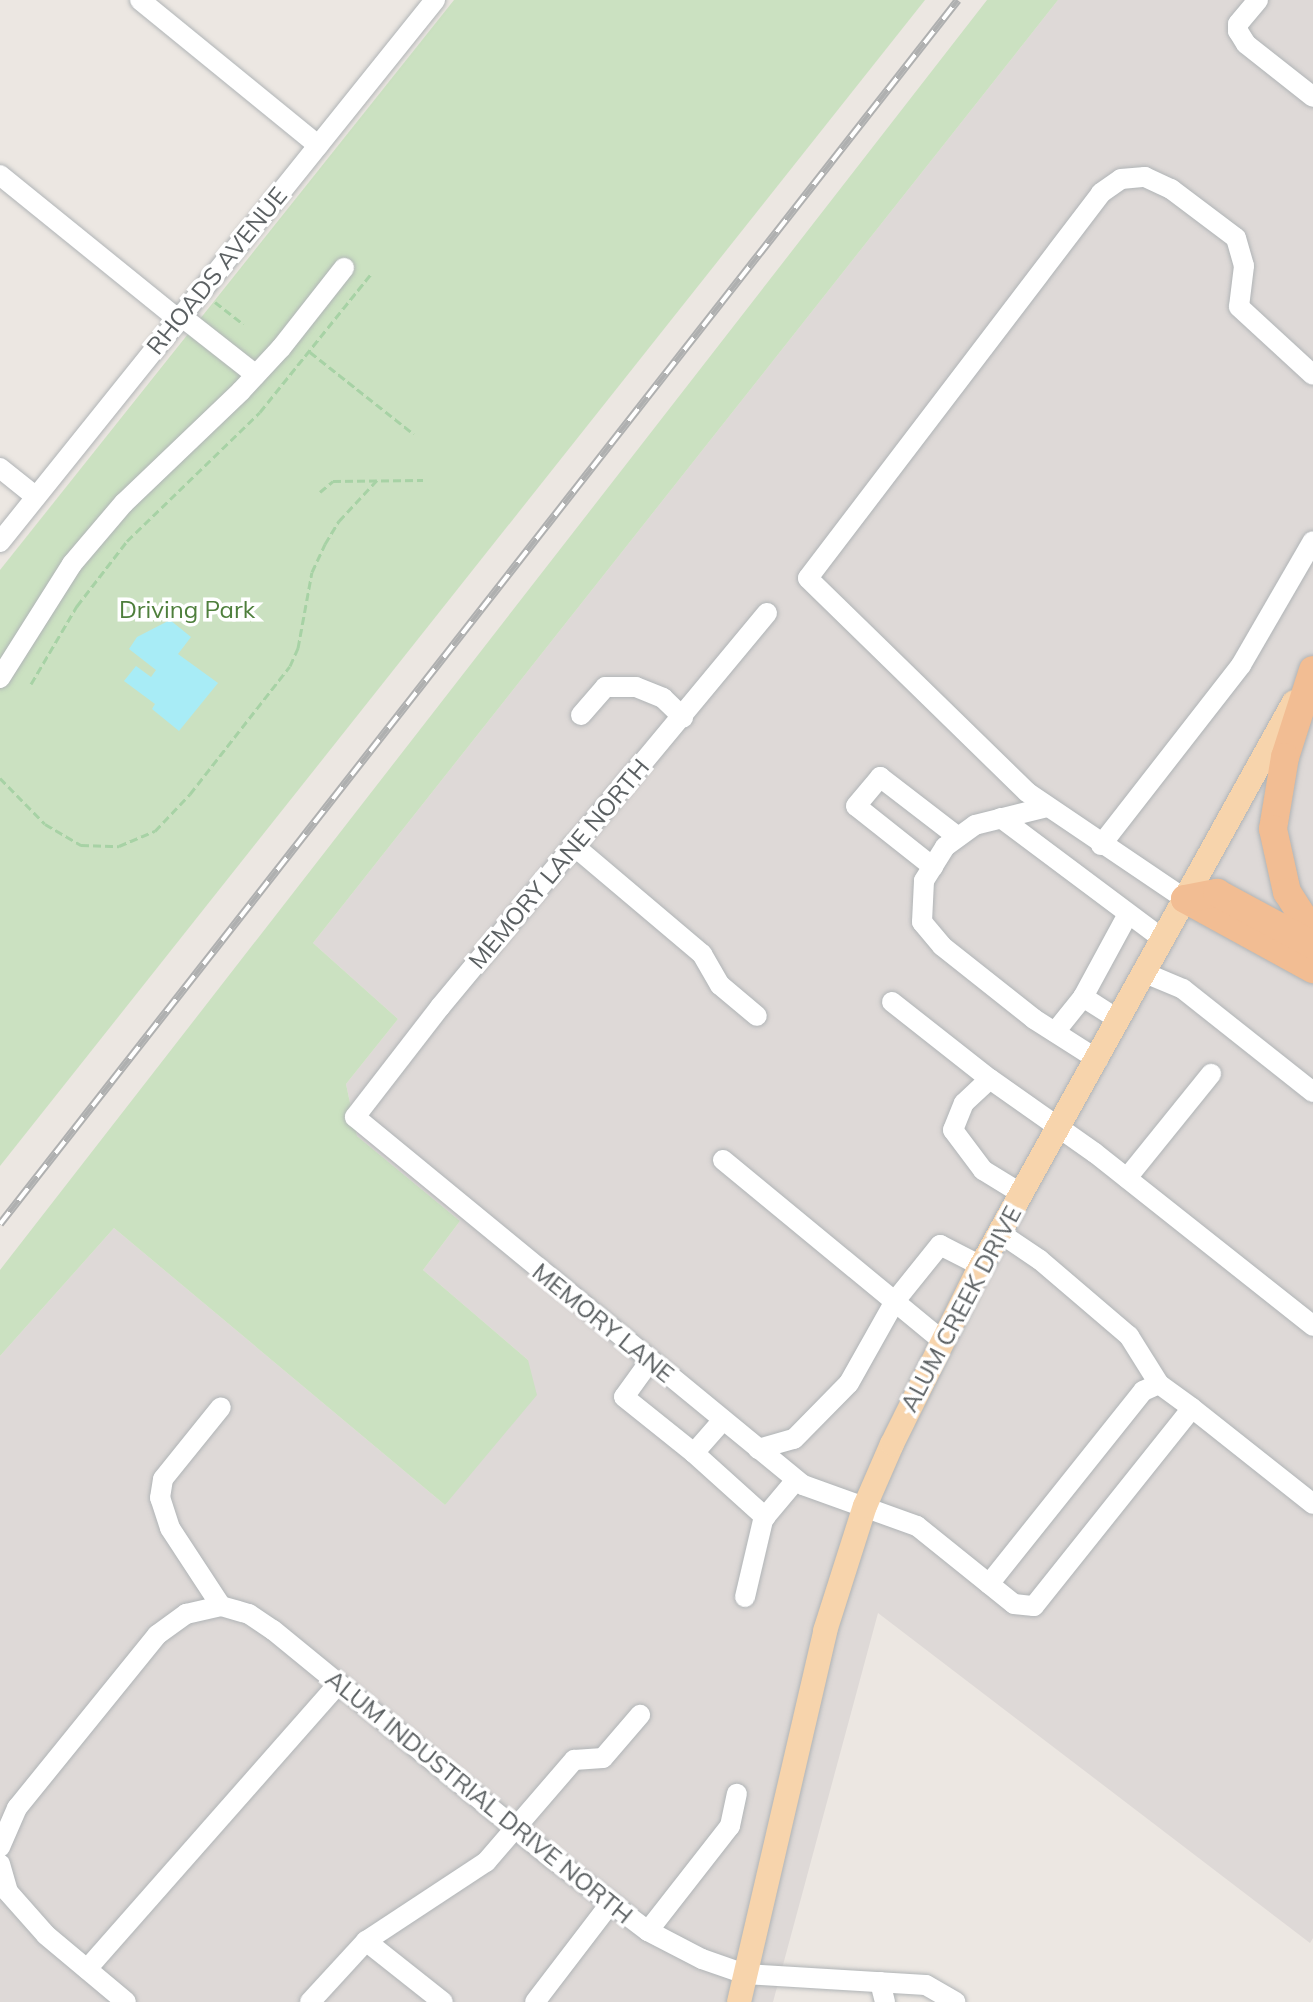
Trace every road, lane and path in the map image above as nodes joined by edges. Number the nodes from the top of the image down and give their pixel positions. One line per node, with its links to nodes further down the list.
1 (140, 0): 5 (street)
2 (435, 0): 5 (street, RHOADS AVENUE)
3 (1258, 0): 4 (street)
4 (1313, 97)
5 (318, 145): 9 (street, RHOADS AVENUE)
6 (0, 175): 10 (street)
7 (344, 268): 13 (street)
8 (371, 274): 12 (path)
9 (201, 290): 10 (street, RHOADS AVENUE); 11 (path)
10 (180, 318): 13 (street); 20 (street, RHOADS AVENUE)
11 (243, 324)
12 (310, 352): 15 (path); 26 (path)
13 (256, 375): 25 (street)
14 (1313, 375): 30 (street)
15 (414, 434)
16 (0, 468): 20 (street)
17 (377, 480): 18 (path); 19 (path); 29 (path)
18 (423, 480)
19 (320, 492)
20 (35, 496): 22 (street, RHOADS AVENUE)
21 (1313, 541): 34 (street)
22 (0, 542)
23 (767, 613): 28 (street, MEMORY LANE NORTH)
24 (1313, 669): 36 (main road, ALUM CREEK DRIVE); 38 (highway)
25 (0, 678)
26 (31, 684)
27 (581, 715): 28 (street)
28 (683, 717): 33 (street, MEMORY LANE NORTH)
29 (0, 778)
30 (1047, 807): 31 (street); 34 (street)
31 (1001, 818): 32 (street); 37 (street)
32 (958, 837): 35 (street); 35 (street)
33 (573, 845): 45 (street); 52 (street, MEMORY LANE NORTH)
34 (1101, 845): 36 (street)
35 (933, 867): 47 (street)
36 (1185, 899): 39 (main road, ALUM CREEK DRIVE); 40 (highway); 41 (highway)
37 (1128, 914): 39 (street); 43 (street)
38 (1313, 933)
39 (1163, 939): 42 (main road, ALUM CREEK DRIVE)
40 (1313, 945)
41 (1313, 969)
42 (1145, 973): 46 (main road, ALUM CREEK DRIVE); 51 (street)
43 (1083, 997): 46 (street); 47 (street)
44 (892, 1002): 50 (street)
45 (757, 1016)
46 (1119, 1020): 48 (main road, ALUM CREEK DRIVE)
47 (1055, 1032): 48 (street)
48 (1098, 1060): 53 (main road, ALUM CREEK DRIVE)
49 (1211, 1074): 55 (street)
50 (990, 1079): 53 (street); 56 (street)
51 (1313, 1092)
52 (355, 1117): 62 (street, MEMORY LANE)
53 (1059, 1129): 55 (street); 56 (main road, ALUM CREEK DRIVE)
54 (723, 1160): 59 (street)
55 (1127, 1178): 60 (street)
56 (1022, 1194): 57 (main road, ALUM CREEK DRIVE)
57 (1000, 1233): 58 (main road, ALUM CREEK DRIVE); 63 (street)
58 (981, 1266): 59 (street); 61 (main road, ALUM CREEK DRIVE)
59 (895, 1301): 61 (street); 67 (street)
60 (1313, 1326)
61 (941, 1340): 71 (main road, ALUM CREEK DRIVE)
62 (650, 1361): 66 (street, MEMORY LANE); 68 (street)
63 (1159, 1384): 65 (street); 73 (street)
64 (221, 1407): 75 (street)
65 (1192, 1408): 70 (street); 73 (street, MEMORY LANE)
66 (723, 1420): 67 (street, MEMORY LANE); 68 (street)
67 (758, 1449): 69 (street, MEMORY LANE)
68 (694, 1453): 72 (street)
69 (796, 1480): 71 (street, MEMORY LANE); 72 (street)
70 (1313, 1504)
71 (865, 1506): 73 (street, MEMORY LANE); 86 (main road, ALUM CREEK DRIVE)
72 (764, 1516): 74 (street)
73 (989, 1584)
74 (745, 1597)
75 (221, 1606): 76 (street, ALUM INDUSTRIAL DRIVE NORTH); 80 (street)
76 (338, 1684): 79 (street, ALUM INDUSTRIAL DRIVE NORTH); 85 (street)
77 (640, 1715): 79 (street)
78 (737, 1794): 83 (street)
79 (515, 1828): 82 (street, ALUM INDUSTRIAL DRIVE NORTH); 84 (street)
80 (0, 1847)
81 (0, 1864): 85 (street)
82 (610, 1904): 83 (street, ALUM INDUSTRIAL DRIVE NORTH); 91 (street)
83 (648, 1931): 86 (street, ALUM INDUSTRIAL DRIVE NORTH)
84 (366, 1941): 89 (street); 90 (street)
85 (87, 1969): 88 (street)
86 (745, 1974): 87 (street, ALUM INDUSTRIAL DRIVE NORTH); 92 (main road, ALUM CREEK DRIVE)
87 (883, 1992): 93 (street, ALUM INDUSTRIAL DRIVE NORTH)
88 (126, 2002)
89 (310, 2002)
90 (443, 2002)
91 (535, 2002)
92 (739, 2002)
93 (955, 2002)

